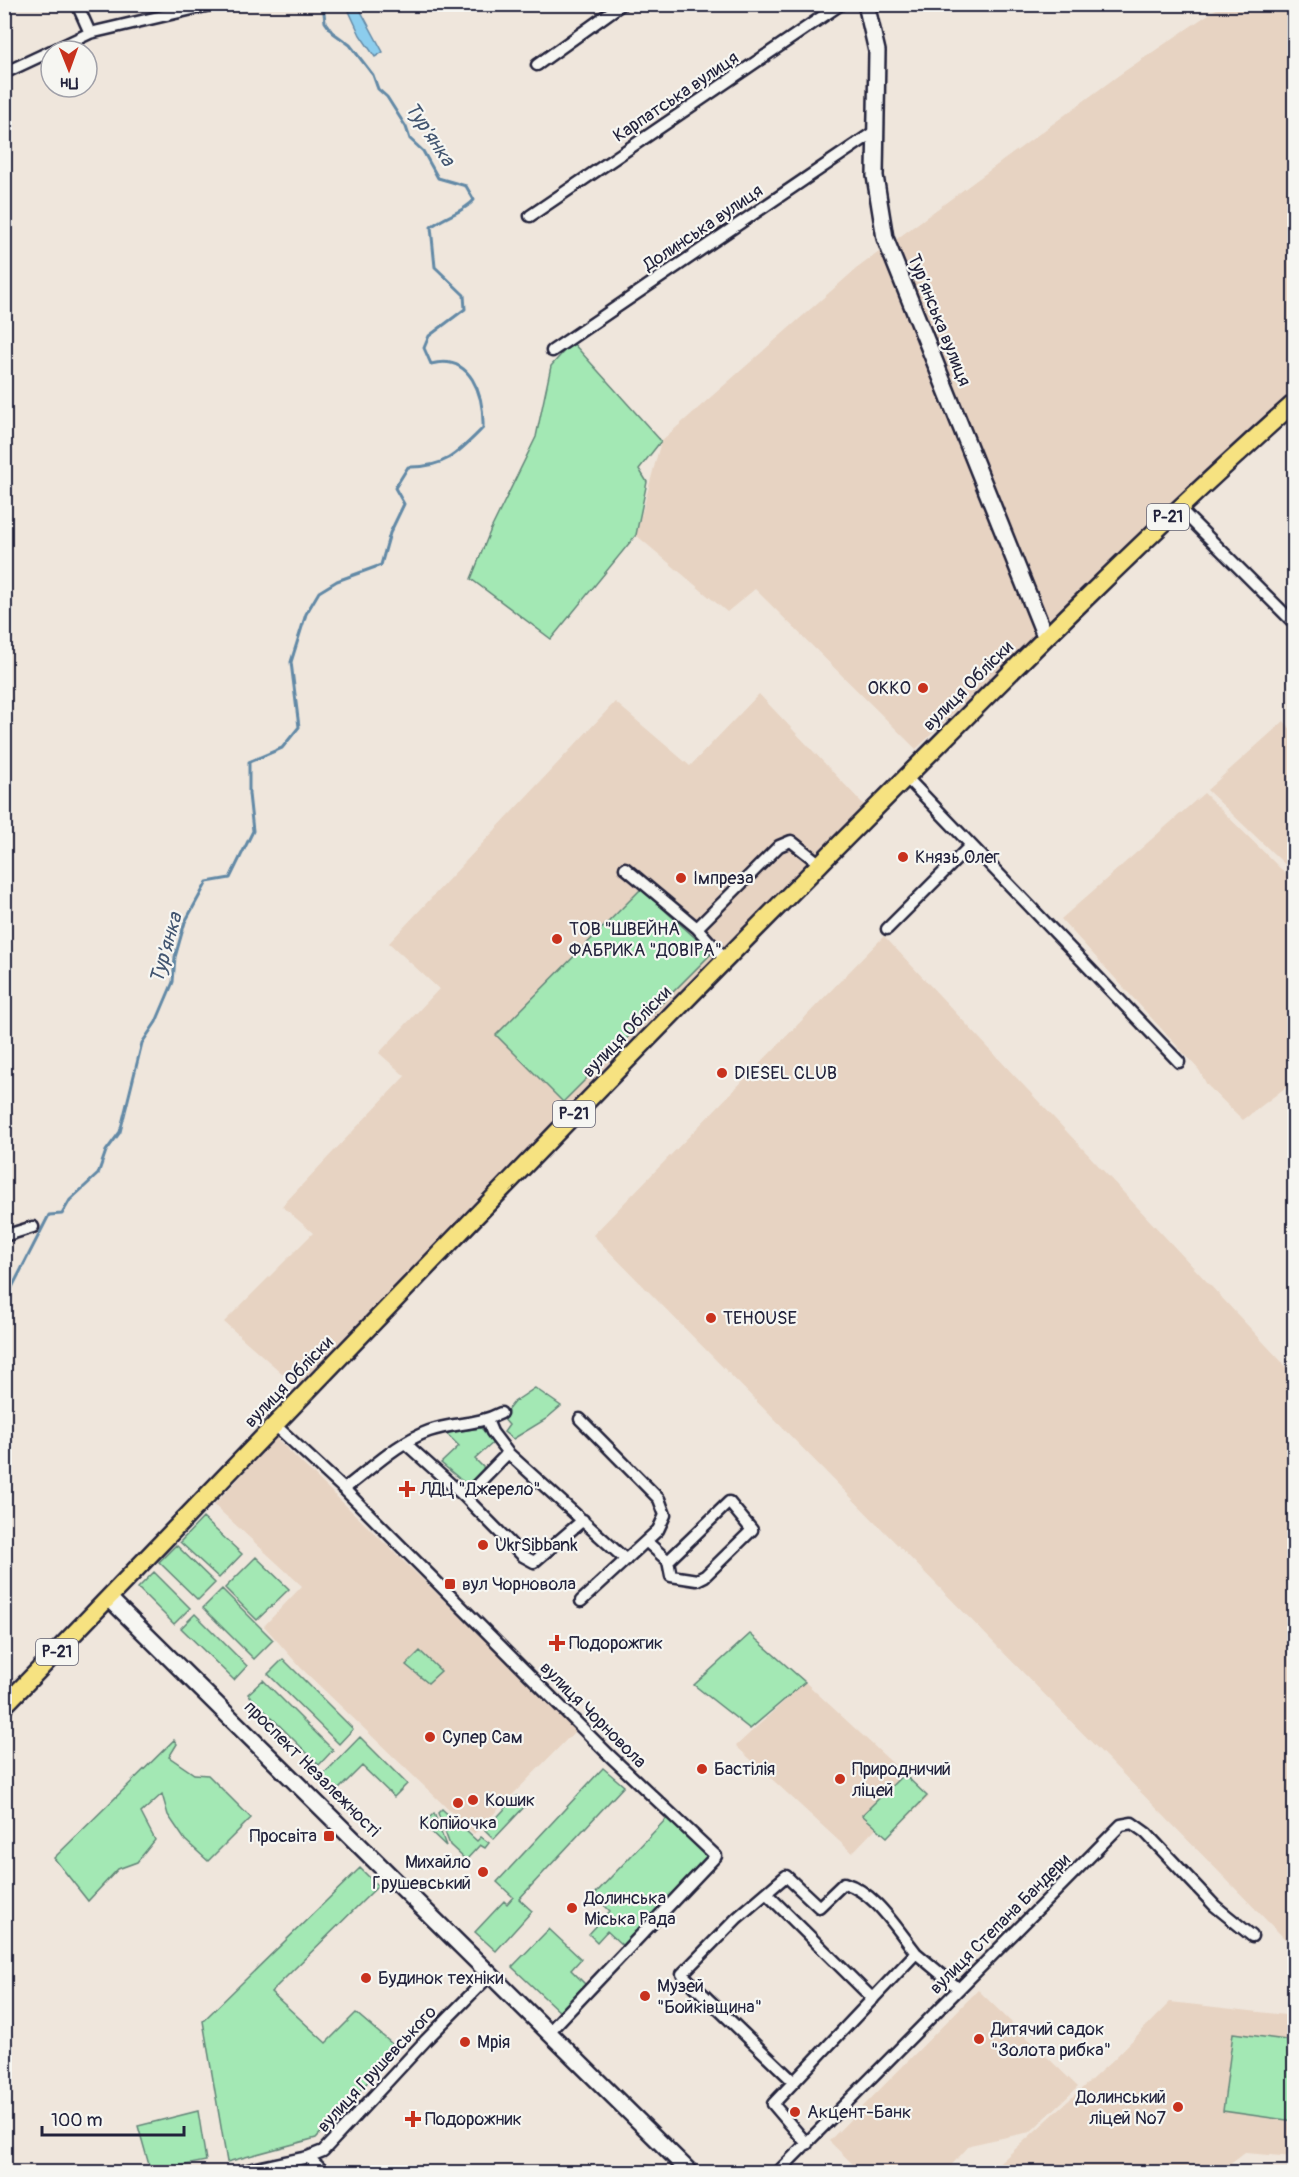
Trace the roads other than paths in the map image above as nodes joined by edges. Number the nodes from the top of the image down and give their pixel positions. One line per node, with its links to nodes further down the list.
1 (77, 4): 6 (street)
2 (214, 4): 6 (street)
3 (622, 4): 9 (street)
4 (841, 4): 12 (street, Карпатська вулиця)
5 (866, 4): 11 (main road, Турʼянська вулиця)
6 (90, 33): 7 (street)
7 (77, 39)
8 (39, 57): 10 (street)
9 (537, 65)
10 (4, 73)
11 (874, 132): 13 (street, Долинська вулиця); 17 (main road, Турʼянська вулиця)
12 (530, 216)
13 (552, 351)
14 (1294, 402): 15 (main road, вулиця Обліски / Р-21)
15 (1178, 507): 16 (street); 17 (main road, вулиця Обліски / Р-21)
16 (1294, 623)
17 (1044, 636): 18 (main road, вулиця Обліски / Р-21)
18 (906, 777): 19 (street); 20 (main road, вулиця Обліски / Р-21)
19 (971, 845): 23 (street); 25 (street)
20 (820, 864): 22 (street); 24 (main road, вулиця Обліски / Р-21)
21 (625, 868): 22 (street)
22 (697, 928): 24 (street)
23 (887, 928)
24 (725, 959): 31 (main road, вулиця Обліски / Р-21)
25 (1179, 1062)
26 (33, 1227): 27 (street)
27 (4, 1236)
28 (501, 1413): 30 (street)
29 (580, 1419): 37 (street)
30 (487, 1420): 32 (street); 33 (street)
31 (275, 1425): 34 (street, вулиця Чорновола); 40 (main road, вулиця Обліски / Р-21)
32 (405, 1443): 34 (street); 35 (street)
33 (508, 1453): 35 (street); 36 (street)
34 (344, 1489): 49 (street, вулиця Чорновола)
35 (465, 1497): 36 (street)
36 (583, 1520): 38 (street)
37 (646, 1541): 38 (street); 39 (street)
38 (626, 1560): 41 (street)
39 (668, 1561): 39 (street)
40 (109, 1598): 42 (main road, вулиця Обліски / Р-21); 46 (main road, проспект Незалежності)
41 (581, 1601)
42 (4, 1706)
43 (766, 1893): 45 (street); 48 (street); 50 (street)
44 (1252, 1936): 47 (street, вулиця Степана Бандери)
45 (916, 1953): 47 (street); 48 (street)
46 (491, 1974): 49 (main road, проспект Незалежності); 52 (street, вулиця Грушевського)
47 (959, 1989): 51 (street, вулиця Степана Бандери)
48 (873, 1999): 50 (street)
49 (549, 2032): 55 (main road, проспект Незалежності)
50 (794, 2082): 51 (street)
51 (807, 2144): 56 (street, вулиця Степана Бандери)
52 (308, 2157): 53 (street, вулиця Грушевського); 54 (street)
53 (239, 2172)
54 (324, 2172)
55 (690, 2172)
56 (778, 2172)

